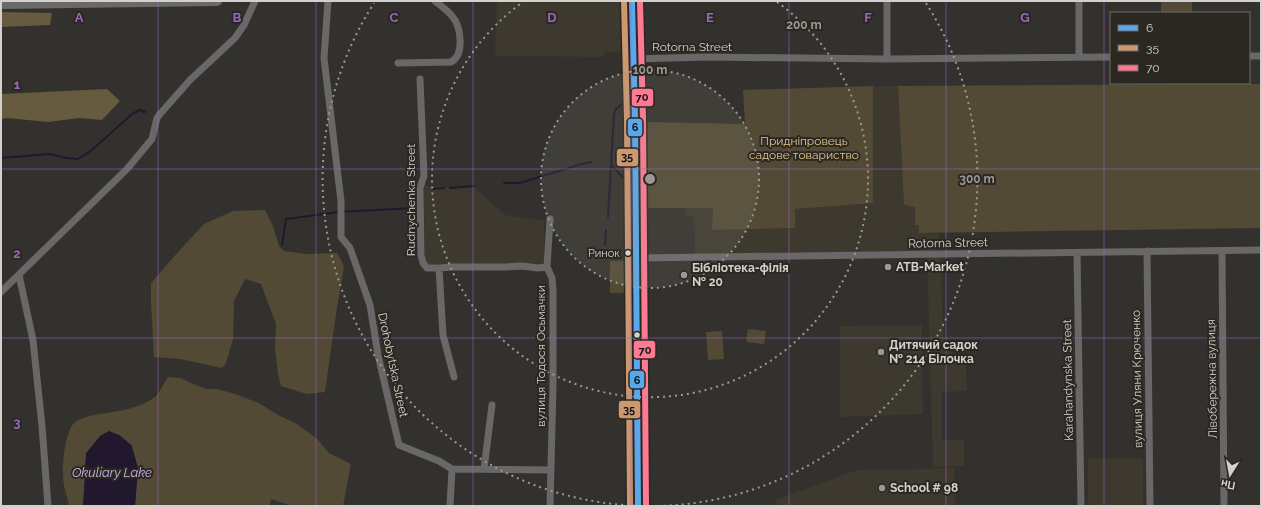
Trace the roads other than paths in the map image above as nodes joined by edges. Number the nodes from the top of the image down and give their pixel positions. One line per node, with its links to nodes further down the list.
1 (217, 1): 8 (street)
2 (255, 1): 25 (street)
3 (328, 1): 29 (street, Drohobytska Street)
4 (435, 1): 15 (street)
5 (632, 1): 13 (street)
6 (887, 1): 14 (street)
7 (1079, 1): 11 (street)
8 (1, 4)
9 (1250, 56): 10 (street)
10 (1261, 56)
11 (1078, 57): 12 (street, Rotorna Street); 14 (street, Rotorna Street)
12 (1110, 57)
13 (634, 59): 14 (street, Rotorna Street); 22 (street)
14 (887, 59)
15 (398, 63)
16 (420, 79): 24 (street, Rudnychenka Street)
17 (550, 219): 23 (street)
18 (1261, 250): 20 (street, Rotorna Street)
19 (1147, 251): 20 (street, Rotorna Street); 21 (street, Rotorna Street); 37 (street, вулиця Уляни Крюченко)
20 (1222, 251): 38 (street, Лівобережна вулиця)
21 (1077, 253): 22 (street, Rotorna Street); 36 (street, Karahandynska Street)
22 (635, 258): 35 (street)
23 (547, 267): 24 (street, вулиця Тодося Осьмачки); 31 (street, вулиця Тодося Осьмачки)
24 (439, 268): 27 (street)
25 (19, 275): 26 (street); 32 (street)
26 (1, 292)
27 (454, 378)
28 (492, 404): 30 (street)
29 (452, 469): 30 (street); 33 (street)
30 (484, 469): 31 (street)
31 (551, 470): 34 (street, вулиця Тодося Осьмачки)
32 (48, 506)
33 (450, 506)
34 (550, 506)
35 (638, 506)
36 (1081, 506)
37 (1150, 506)
38 (1224, 506)

